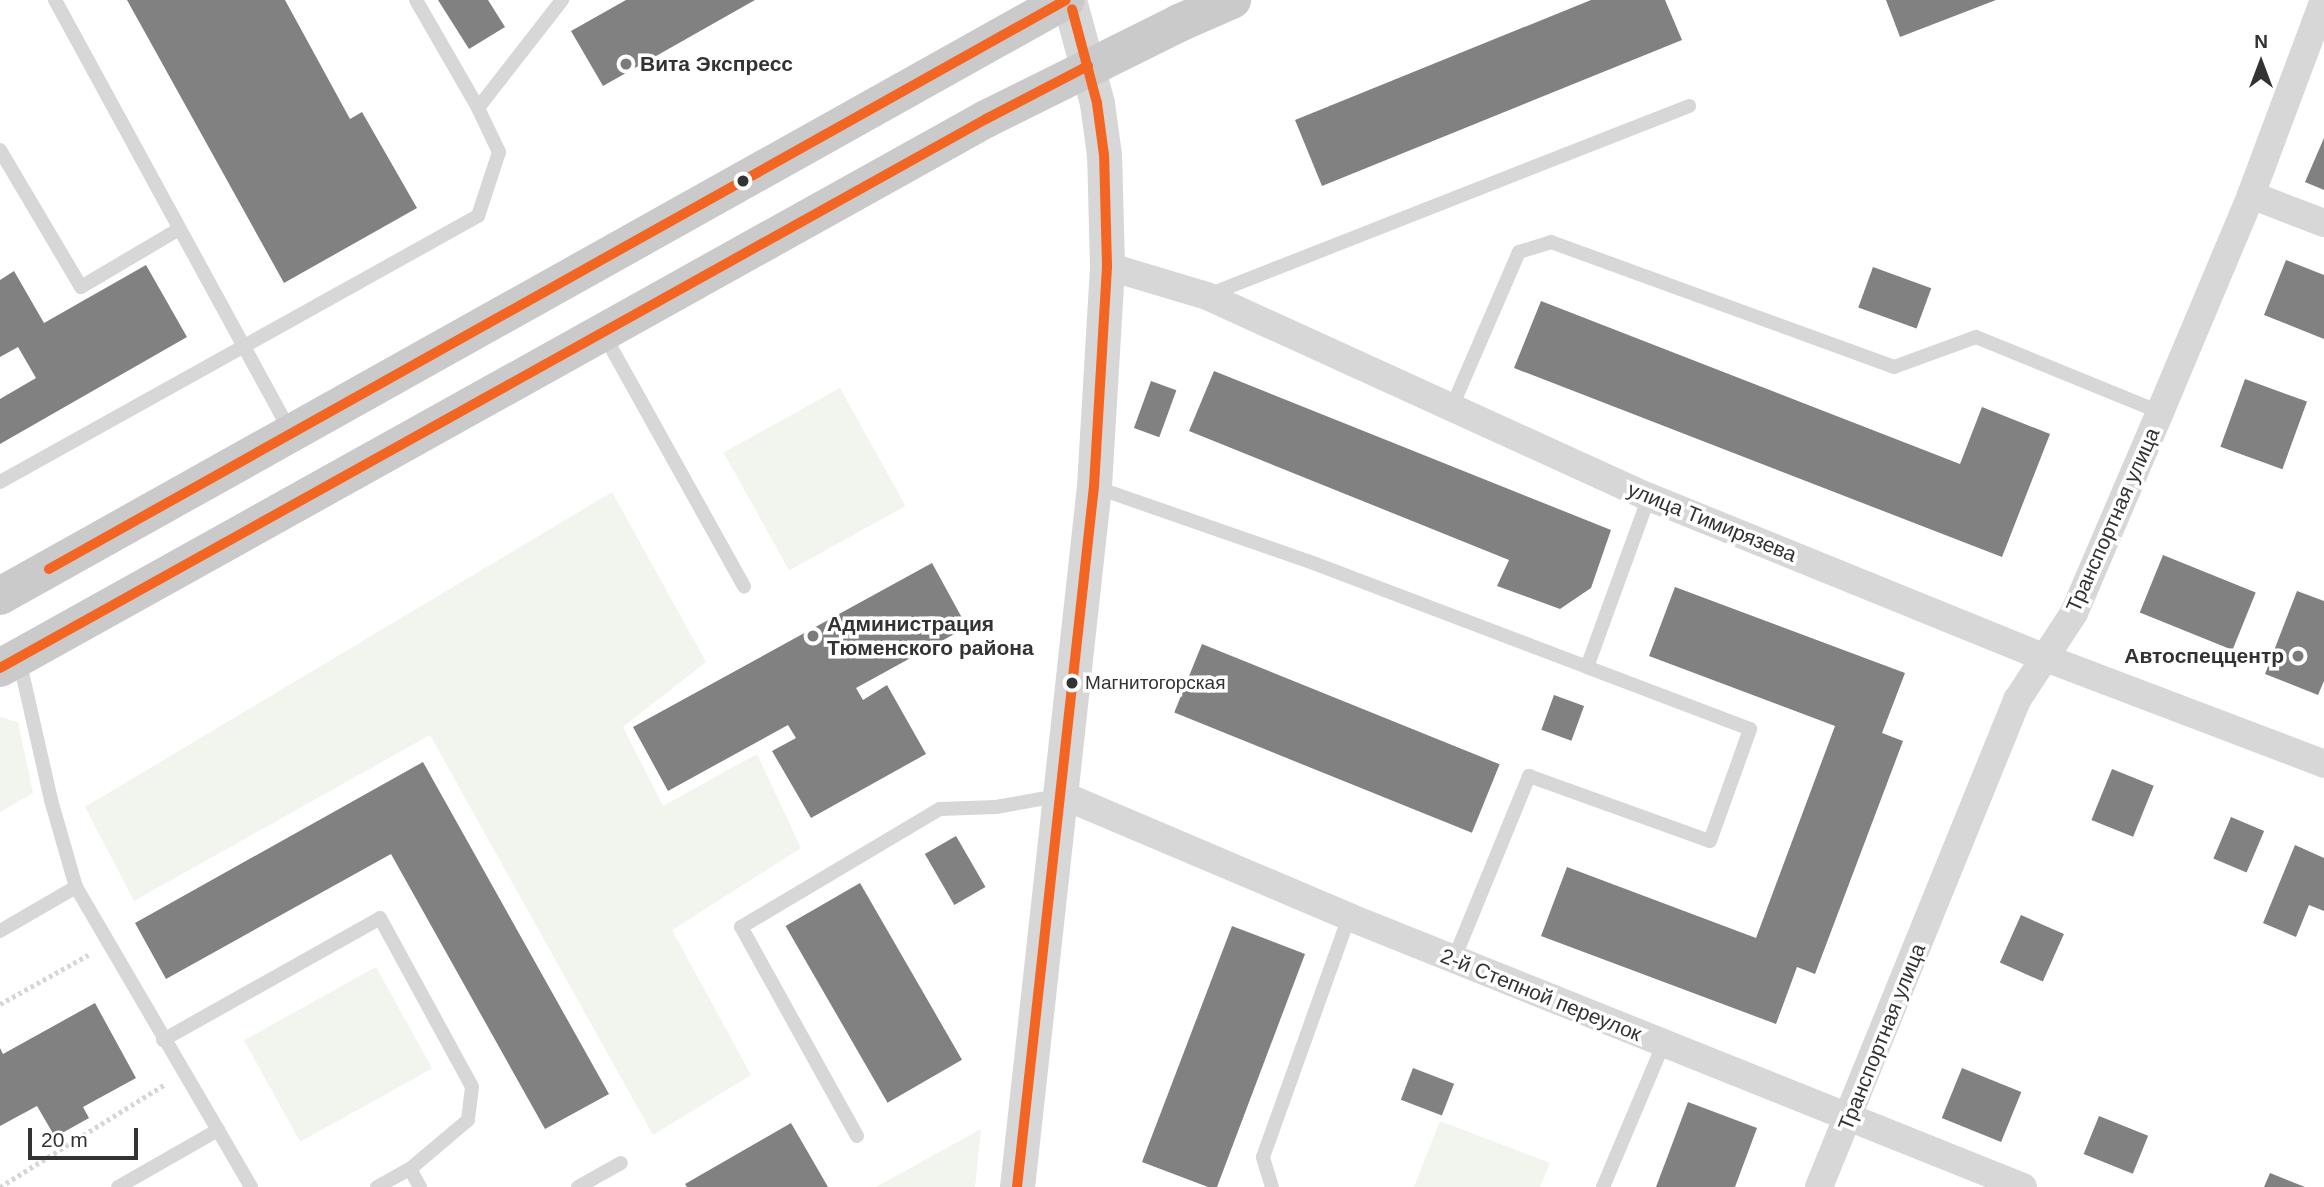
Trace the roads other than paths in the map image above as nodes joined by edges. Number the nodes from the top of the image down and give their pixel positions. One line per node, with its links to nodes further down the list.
1 (55, 0): 13 (lane)
2 (416, 0): 9 (lane)
3 (562, 0): 9 (lane)
4 (1068, 0): 7 (street); 20 (main road)
5 (1232, 0): 7 (main road)
6 (2324, 0): 11 (street, Транспортная улица)
7 (1088, 66): 14 (street); 16 (main road)
8 (1689, 106): 15 (lane)
9 (478, 108): 17 (lane)
10 (0, 150): 13 (lane)
11 (2251, 195): 12 (street); 19 (street, Транспортная улица)
12 (2324, 223)
13 (179, 229): 17 (lane)
14 (1107, 266): 15 (street, улица Тимирязева); 22 (street)
15 (1208, 296): 18 (street, улица Тимирязева)
16 (603, 332): 24 (lane); 27 (main road)
17 (244, 347): 20 (lane); 21 (lane)
18 (1451, 409): 19 (lane); 23 (street, улица Тимирязева)
19 (2160, 412): 26 (street, Транспортная улица)
20 (292, 433): 25 (main road)
21 (0, 482)
22 (1094, 486): 28 (lane); 30 (street)
23 (1648, 497): 26 (street, улица Тимирязева); 28 (lane)
24 (744, 586)
25 (0, 596)
26 (2043, 657): 29 (street, улица Тимирязева); 37 (street, Транспортная улица)
27 (9, 663): 31 (lane)
28 (1587, 667): 34 (lane)
29 (2324, 764)
30 (1062, 795): 32 (street, 2-й Степной переулок); 39 (lane); 47 (street)
31 (76, 887): 33 (lane); 35 (lane)
32 (1349, 917): 34 (street, 2-й Степной переулок); 48 (lane)
33 (0, 931)
34 (1454, 959): 36 (street, 2-й Степной переулок)
35 (163, 1040): 38 (lane); 41 (lane)
36 (1663, 1045): 37 (street, 2-й Степной переулок); 49 (lane)
37 (1849, 1119): 50 (street, Транспортная улица); 51 (street, 2-й Степной переулок)
38 (218, 1130): 42 (lane); 43 (lane)
39 (857, 1136)
40 (621, 1163): 46 (lane)
41 (410, 1169): 44 (lane); 45 (lane)
42 (118, 1187)
43 (251, 1187)
44 (377, 1187)
45 (420, 1187)
46 (578, 1187)
47 (1017, 1187)
48 (1272, 1187)
49 (1603, 1187)
50 (1819, 1187)
51 (2023, 1187)

